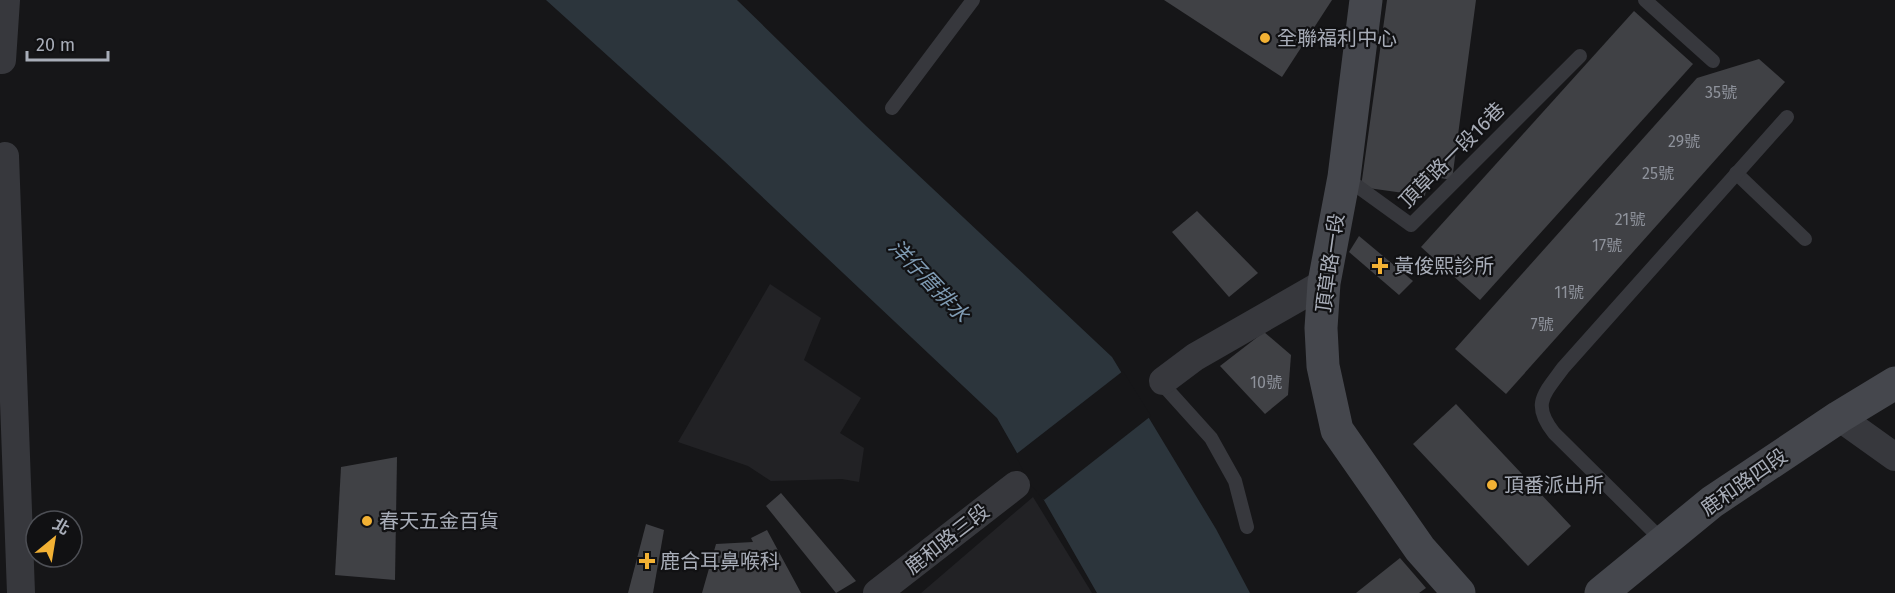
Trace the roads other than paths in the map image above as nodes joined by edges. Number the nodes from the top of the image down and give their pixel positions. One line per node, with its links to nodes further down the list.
1 (6, 0): 6 (street)
2 (973, 0): 8 (lane)
3 (1366, 0): 12 (street, 頂草路一段)
4 (1645, 0): 7 (lane)
5 (1580, 56): 12 (lane, 頂草路一段16巷)
6 (0, 60)
7 (1713, 61)
8 (892, 108)
9 (1787, 117): 11 (lane)
10 (5, 156): 18 (street)
11 (1736, 173): 13 (lane); 22 (lane)
12 (1344, 177): 14 (street, 頂草路一段)
13 (1805, 239)
14 (1324, 283): 15 (street); 25 (street, 頂草路一段)
15 (1163, 381): 21 (lane)
16 (1895, 383): 17 (street, 鹿和路四段)
17 (1839, 417): 19 (street); 22 (street, 鹿和路四段)
18 (8, 453): 23 (street)
19 (1895, 457)
20 (1016, 485): 24 (street, 鹿和路三段)
21 (1247, 527)
22 (1663, 541): 26 (street, 鹿和路四段)
23 (21, 593)
24 (878, 593)
25 (1459, 593)
26 (1601, 593)

